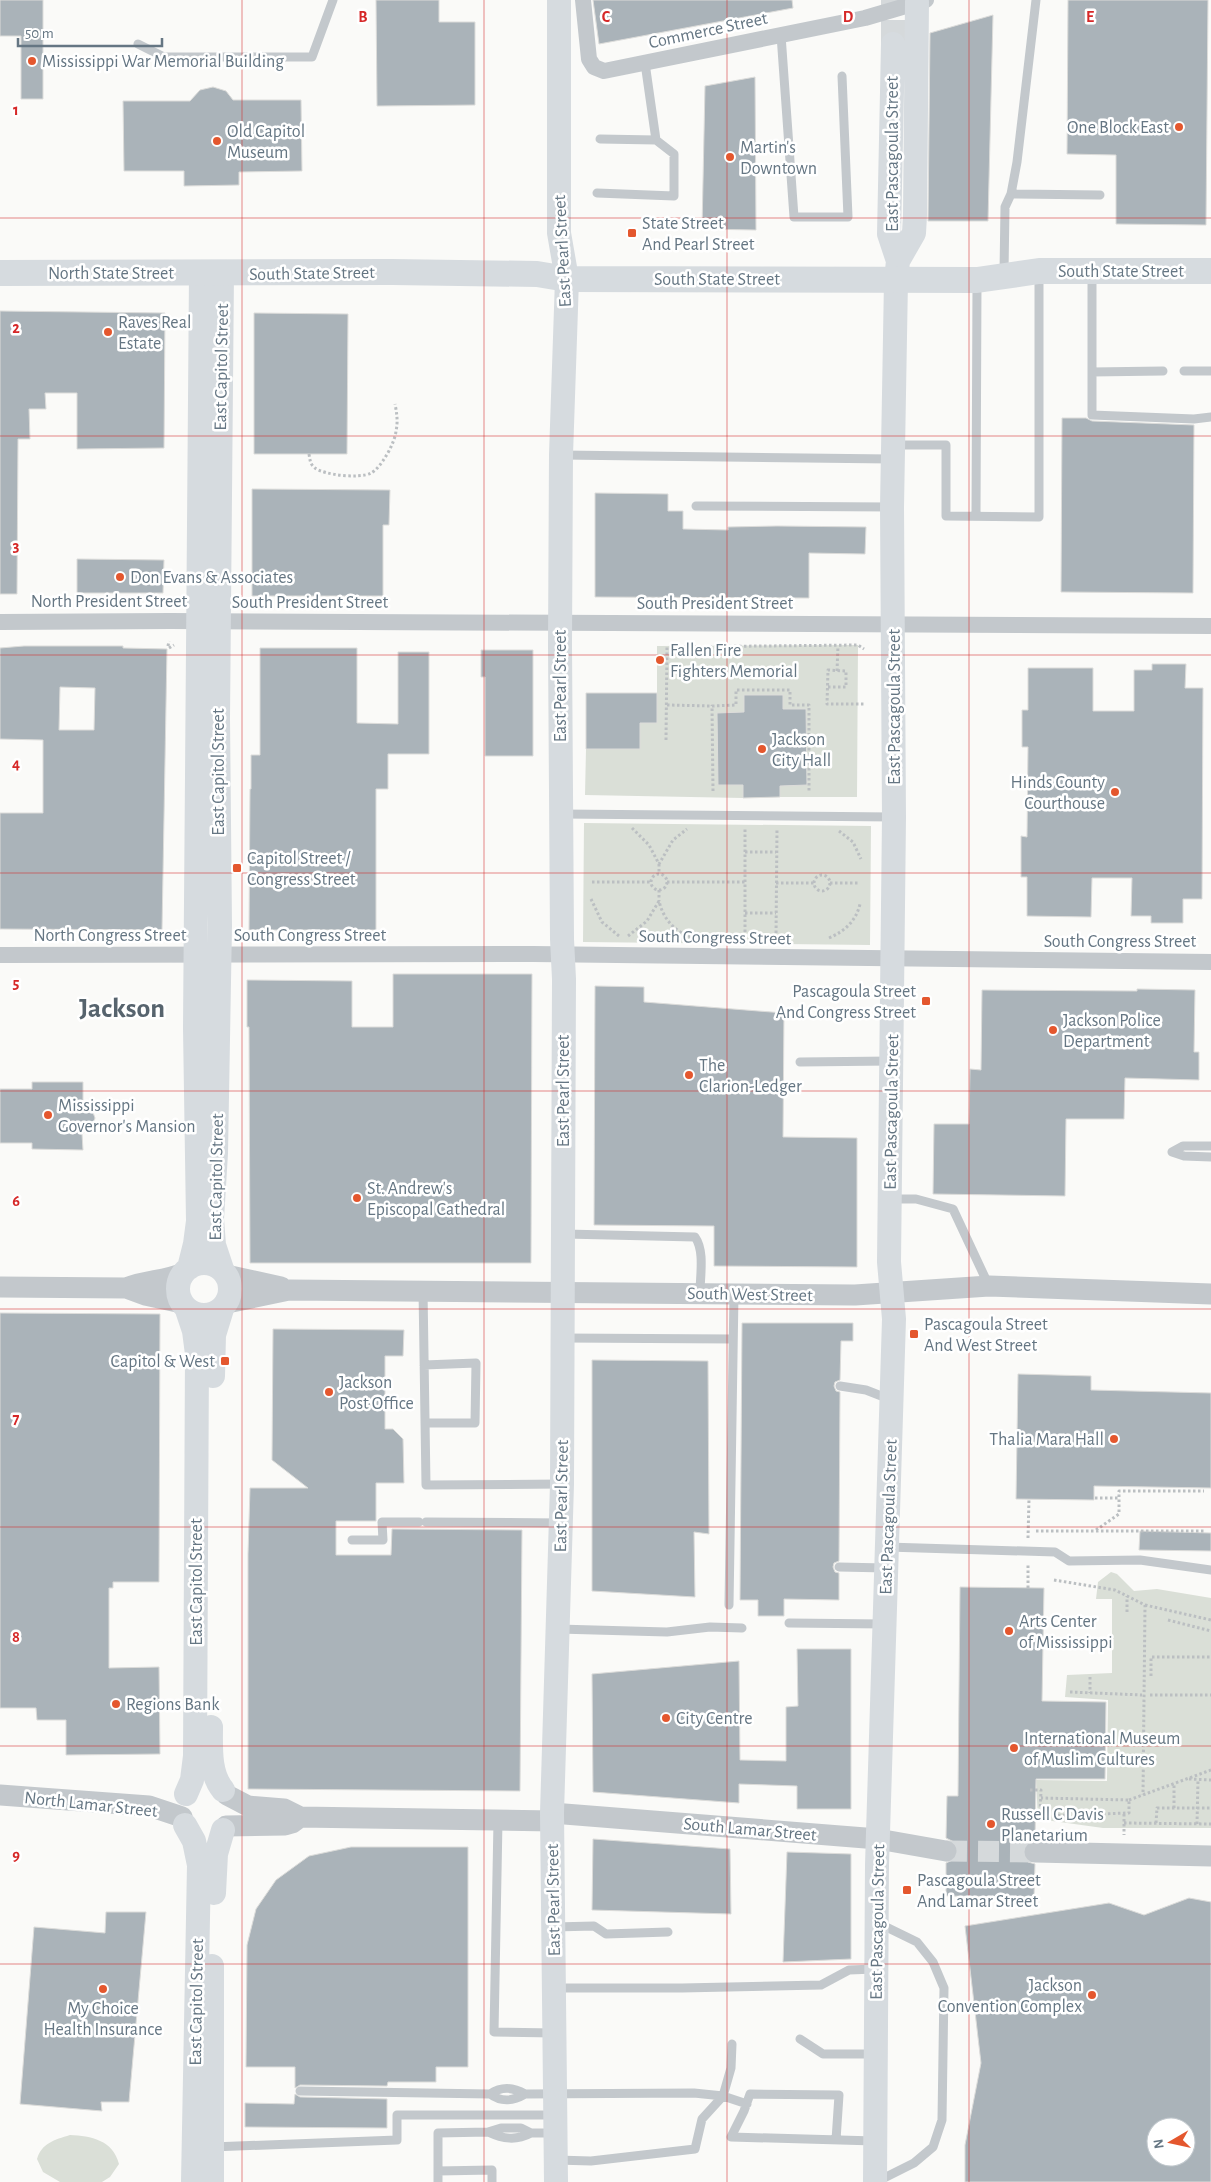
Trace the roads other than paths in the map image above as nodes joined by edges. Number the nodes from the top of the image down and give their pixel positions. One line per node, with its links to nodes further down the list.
1 (333, 0): 7 (lane)
2 (560, 0): 23 (main road, East Pearl Street)
3 (583, 0): 9 (street, Commerce Street)
4 (1036, 0): 14 (lane)
5 (921, 1): 6 (street, Commerce Street); 16 (main road)
6 (781, 35): 9 (street, Commerce Street); 10 (lane)
7 (138, 44)
8 (893, 44): 16 (main road, East Pascagoula Street)
9 (645, 63): 12 (lane)
10 (842, 76)
11 (600, 139): 12 (lane)
12 (656, 140): 13 (lane)
13 (597, 193)
14 (1011, 194): 15 (lane); 22 (lane)
15 (1100, 195)
16 (897, 270): 23 (main road, South State Street); 24 (main road, South State Street); 30 (main road, East Pascagoula Street)
17 (1092, 271): 18 (main road, South State Street); 19 (main road, South State Street); 28 (lane)
18 (1211, 271)
19 (1039, 272): 22 (main road, South State Street); 34 (lane)
20 (0, 273): 21 (main road, North State Street)
21 (211, 273): 23 (main road, South State Street); 35 (main road, East Capitol Street)
22 (1004, 276): 24 (main road, South State Street)
23 (567, 279): 31 (main road, East Pearl Street)
24 (977, 280): 34 (lane)
25 (1163, 371): 28 (lane)
26 (1184, 371): 27 (lane)
27 (1211, 371)
28 (1092, 372): 29 (lane)
29 (1211, 417)
30 (894, 452): 31 (lane); 33 (main road, East Pascagoula Street); 34 (lane)
31 (561, 454): 37 (main road, East Pearl Street)
32 (696, 506): 33 (lane)
33 (892, 507): 38 (main road, East Pascagoula Street)
34 (976, 516)
35 (208, 621): 36 (street, North President Street); 37 (street, South President Street); 43 (main road, East Capitol Street); 44 (main road, East Capitol Street)
36 (0, 622)
37 (560, 623): 38 (street, South President Street); 40 (main road, East Pearl Street)
38 (894, 624): 39 (street, South President Street); 41 (main road, East Pascagoula Street)
39 (1211, 626)
40 (561, 814): 41 (lane); 45 (main road, East Pearl Street)
41 (894, 818): 46 (main road, East Pascagoula Street)
42 (0, 955): 43 (street, North Congress Street)
43 (195, 955): 44 (street, North Congress Street); 54 (main road, East Capitol Street)
44 (219, 955): 45 (street, South Congress Street); 55 (main road, East Capitol Street)
45 (563, 955): 46 (street, South Congress Street); 53 (main road, East Pearl Street)
46 (893, 960): 47 (street, South Congress Street); 48 (main road, East Pascagoula Street)
47 (1211, 962)
48 (892, 1061): 49 (lane); 52 (main road, East Pascagoula Street)
49 (800, 1062)
50 (1211, 1146): 51 (lane)
51 (1211, 1157)
52 (890, 1199): 56 (lane); 62 (main road, East Pascagoula Street)
53 (562, 1234): 61 (main road, East Pearl Street); 63 (lane)
54 (186, 1270): 55 (main road); 58 (street); 67 (main road)
55 (224, 1272): 60 (street, South West Street); 66 (main road)
56 (989, 1286): 62 (street, South West Street); 65 (street, South West Street)
57 (0, 1287): 58 (street)
58 (126, 1288): 67 (street)
59 (423, 1289): 60 (street, South West Street); 61 (street, South West Street); 70 (lane)
60 (288, 1290): 66 (street, South West Street)
61 (563, 1291): 63 (street, South West Street); 68 (main road, East Pearl Street)
62 (892, 1292): 64 (street, South West Street); 72 (main road, East Pascagoula Street)
63 (700, 1293): 64 (street, South West Street)
64 (734, 1294): 69 (lane)
65 (1211, 1294)
66 (225, 1306): 67 (main road); 85 (main road, East Capitol Street)
67 (185, 1307): 86 (main road, East Capitol Street)
68 (563, 1338): 69 (lane); 74 (main road, East Pearl Street)
69 (733, 1339): 80 (lane)
70 (424, 1364): 73 (lane); 73 (lane)
71 (840, 1386): 72 (lane)
72 (892, 1400): 77 (main road, East Pascagoula Street)
73 (425, 1423): 74 (lane)
74 (562, 1484): 75 (main road, East Pearl Street)
75 (561, 1523): 76 (lane); 84 (main road, East Pearl Street)
76 (352, 1540)
77 (887, 1558): 78 (lane); 79 (lane); 82 (main road, East Pascagoula Street)
78 (839, 1567)
79 (1211, 1570)
80 (730, 1605)
81 (789, 1624): 82 (lane)
82 (884, 1624): 93 (main road, East Pascagoula Street)
83 (742, 1628): 84 (lane)
84 (558, 1629): 89 (main road, East Pearl Street)
85 (225, 1793): 86 (main road); 88 (street, South Lamar Street); 92 (main road)
86 (186, 1794): 91 (main road)
87 (0, 1795): 91 (street, North Lamar Street)
88 (300, 1817): 90 (street, South Lamar Street); 92 (street, South Lamar Street)
89 (552, 1817): 90 (street, South Lamar Street); 93 (street, South Lamar Street); 98 (main road, East Pearl Street)
90 (498, 1820): 102 (lane)
91 (183, 1821): 92 (main road); 115 (main road, East Capitol Street)
92 (224, 1828): 112 (main road, East Capitol Street)
93 (878, 1839): 94 (street, South Lamar Street); 97 (main road, East Pascagoula Street)
94 (946, 1851)
95 (1035, 1852): 96 (street)
96 (1211, 1856)
97 (877, 1922): 100 (main road, East Pascagoula Street); 119 (lane)
98 (554, 1927): 99 (lane); 101 (main road, East Pearl Street)
99 (668, 1932)
100 (876, 1969): 101 (lane); 105 (main road, East Pascagoula Street)
101 (554, 1988): 102 (main road, East Pearl Street)
102 (554, 2033): 109 (main road, East Pearl Street)
103 (800, 2039): 105 (lane)
104 (732, 2044): 107 (lane)
105 (876, 2054): 111 (main road, East Pascagoula Street)
106 (300, 2091): 109 (lane)
107 (723, 2096): 108 (lane); 109 (lane); 114 (lane)
108 (747, 2104): 110 (lane); 110 (lane)
109 (555, 2114): 112 (lane); 113 (lane); 114 (main road, East Pearl Street)
110 (836, 2140): 111 (lane)
111 (875, 2140): 119 (main road, East Pascagoula Street)
112 (212, 2147): 116 (main road, East Capitol Street)
113 (438, 2171): 117 (lane); 118 (lane)
114 (556, 2171)
115 (193, 2182)
116 (212, 2182)
117 (438, 2182)
118 (492, 2182)
119 (875, 2182)

